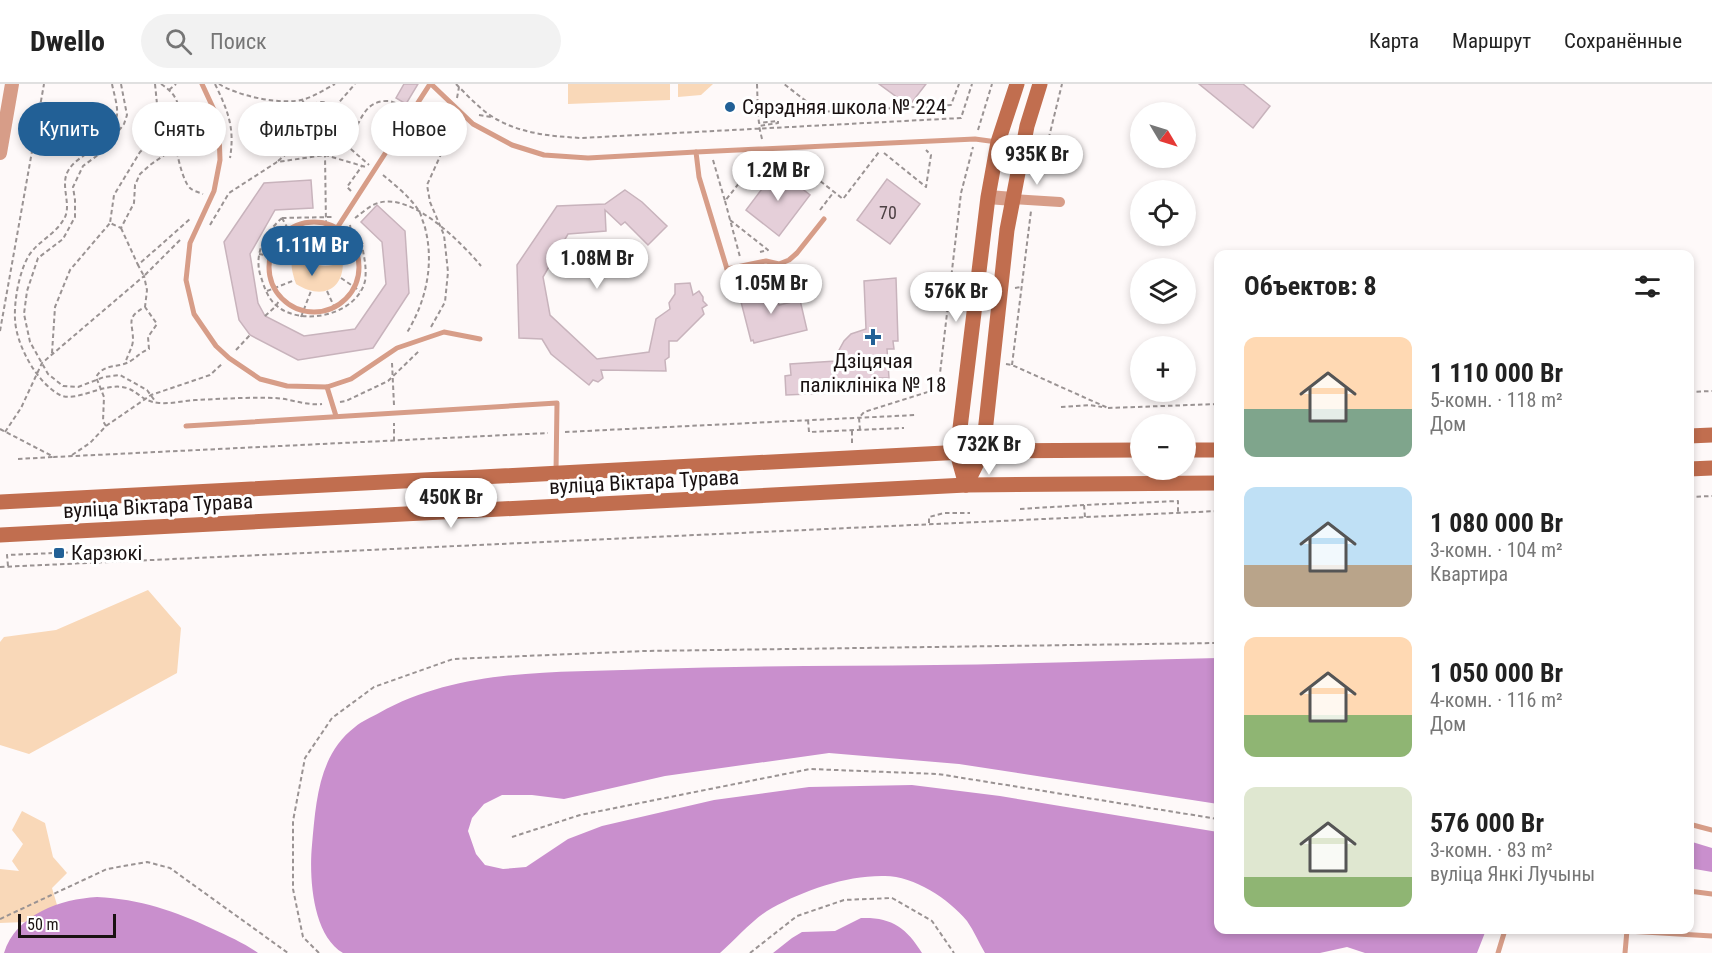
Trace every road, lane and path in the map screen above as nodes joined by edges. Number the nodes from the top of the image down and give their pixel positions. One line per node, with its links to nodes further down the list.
1 (12, 84): 42 (street)
2 (44, 84): 104 (path)
3 (112, 84): 113 (path)
4 (121, 84): 111 (path)
5 (155, 84): 73 (path)
6 (161, 84): 22 (path)
7 (176, 84): 22 (path)
8 (202, 84): 76 (lane)
9 (219, 84): 24 (path)
10 (334, 84): 23 (path)
11 (355, 84): 26 (path)
12 (430, 84): 27 (lane); 55 (lane)
13 (758, 84): 31 (path)
14 (784, 84): 30 (path)
15 (959, 84): 30 (path)
16 (972, 84): 34 (path)
17 (992, 84): 35 (path)
18 (1017, 84): 36 (main road)
19 (1040, 84): 60 (main road)
20 (1062, 84): 56 (path)
21 (458, 85): 28 (path); 34 (path)
22 (170, 90): 25 (path)
23 (302, 100): 24 (path)
24 (296, 101)
25 (176, 102)
26 (339, 102)
27 (449, 102)
28 (455, 102)
29 (371, 106): 32 (path)
30 (820, 112): 31 (path)
31 (758, 114): 34 (path)
32 (359, 119)
33 (467, 119): 41 (lane)
34 (759, 126): 34 (path); 37 (path)
35 (975, 140): 36 (lane); 37 (lane); 131 (path)
36 (999, 142): 59 (main road)
37 (761, 148): 41 (lane); 61 (path)
38 (922, 148): 40 (path)
39 (891, 149): 40 (path)
40 (881, 150): 43 (path)
41 (696, 152): 88 (lane)
42 (0, 153)
43 (786, 154)
44 (163, 156): 75 (path)
45 (178, 156): 58 (path)
46 (284, 156): 53 (path)
47 (310, 156): 53 (path)
48 (325, 156): 72 (path)
49 (328, 156): 54 (path)
50 (359, 156): 55 (path)
51 (441, 156): 74 (path)
52 (712, 159): 61 (path)
53 (277, 162): 76 (path)
54 (362, 166): 55 (path); 57 (path)
55 (375, 170): 65 (path); 77 (lane)
56 (1038, 182)
57 (354, 193)
58 (206, 195)
59 (988, 197): 60 (street); 147 (main road)
60 (1012, 199): 62 (street); 146 (main road)
61 (725, 201): 71 (path)
62 (1060, 202)
63 (359, 211): 70 (path)
64 (1031, 211): 127 (path)
65 (420, 212): 70 (path); 74 (path); 108 (path)
66 (337, 216): 72 (path)
67 (191, 218): 86 (path)
68 (282, 218): 72 (path); 78 (path); 82 (path)
69 (824, 219): 88 (lane)
70 (353, 220): 79 (path)
71 (730, 220): 81 (path); 83 (path)
72 (326, 221): 77 (lane); 78 (lane)
73 (110, 223): 75 (path); 109 (path)
74 (439, 224): 87 (path); 107 (path)
75 (121, 228): 86 (path)
76 (197, 228): 90 (path); 110 (lane)
77 (337, 228): 80 (lane)
78 (289, 230): 80 (path); 84 (lane)
79 (363, 244)
80 (356, 249): 94 (lane); 94 (path)
81 (758, 252)
82 (259, 254): 84 (path); 95 (path)
83 (749, 254)
84 (272, 256): 85 (path); 93 (lane)
85 (290, 259)
86 (138, 265): 90 (path)
87 (481, 266)
88 (727, 269): 89 (lane)
89 (770, 273)
90 (144, 276): 99 (path); 109 (path)
91 (340, 278): 94 (path)
92 (295, 280): 93 (path)
93 (274, 288): 95 (path); 98 (lane)
94 (357, 289): 101 (lane); 101 (path)
95 (266, 291): 100 (path)
96 (311, 291): 102 (path)
97 (327, 291): 101 (path)
98 (281, 297): 100 (path); 102 (lane)
99 (145, 306): 112 (path); 112 (path)
100 (276, 306): 102 (path); 103 (path)
101 (335, 310): 102 (lane); 102 (path)
102 (302, 314)
103 (265, 316)
104 (0, 331)
105 (250, 335): 110 (path)
106 (480, 339): 107 (lane)
107 (425, 340): 108 (lane); 114 (path)
108 (397, 348): 114 (path); 116 (lane)
109 (52, 354): 111 (path)
110 (229, 358): 116 (lane); 120 (path)
111 (42, 363): 113 (path); 115 (path)
112 (125, 363): 115 (path)
113 (37, 373): 117 (path); 138 (path)
114 (392, 377): 124 (path); 128 (path)
115 (97, 380): 117 (path); 120 (path)
116 (327, 387): 124 (lane)
117 (100, 388): 122 (path); 133 (path)
118 (1710, 391): 119 (path); 121 (path)
119 (1694, 392)
120 (151, 395): 122 (path); 123 (path)
121 (1712, 395)
122 (144, 400): 123 (path); 133 (path)
123 (157, 402): 124 (path)
124 (332, 403): 130 (lane)
125 (1214, 405): 127 (path)
126 (1060, 407): 127 (path)
127 (1108, 408)
128 (394, 413): 130 (lane); 139 (lane); 142 (path)
129 (916, 415): 131 (path)
130 (336, 416): 134 (lane)
131 (859, 418): 132 (path); 137 (path)
132 (808, 420): 137 (path); 139 (path)
133 (106, 426): 148 (path)
134 (186, 426)
135 (904, 428): 137 (path)
136 (0, 429): 138 (path)
137 (860, 430)
138 (5, 432): 149 (path)
139 (557, 433): 142 (path); 153 (lane)
140 (1712, 435): 141 (main road)
141 (1694, 436)
142 (394, 441): 148 (path)
143 (1130, 450): 146 (main road, вуліца Віктара Турава)
144 (1196, 450): 145 (main road)
145 (1214, 450)
146 (983, 451): 147 (main road, вуліца Віктара Турава); 155 (main road)
147 (957, 453): 153 (main road, вуліца Віктара Турава); 155 (main road)
148 (71, 456): 149 (path)
149 (54, 457): 150 (path)
150 (18, 459)
151 (1712, 468): 152 (main road)
152 (1694, 469)
153 (556, 474): 158 (main road, вуліца Віктара Турава)
154 (1214, 483): 155 (main road, вуліца Віктара Турава)
155 (966, 485): 166 (main road, вуліца Віктара Турава)
156 (1712, 496): 157 (path)
157 (1694, 497)
158 (0, 502)
159 (1084, 505): 160 (path); 162 (path); 164 (path)
160 (1020, 509)
161 (1214, 511): 162 (path)
162 (1178, 512): 164 (path)
163 (970, 513): 165 (path)
164 (1085, 517): 165 (path)
165 (929, 524): 167 (path)
166 (0, 535)
167 (105, 562): 169 (path); 169 (path)
168 (0, 567): 169 (path)
169 (8, 567)
170 (1214, 643): 183 (path)
171 (1214, 818): 174 (path)
172 (1694, 825): 173 (lane)
173 (1712, 830)
174 (513, 837)
175 (1694, 892): 176 (lane)
176 (1712, 894)
177 (0, 919): 182 (path)
178 (1504, 934): 186 (lane)
179 (1627, 934): 187 (lane)
180 (1684, 934): 181 (lane)
181 (1712, 936)
182 (288, 953)
183 (319, 953)
184 (750, 953): 185 (path)
185 (954, 953)
186 (1498, 953)
187 (1625, 953)

